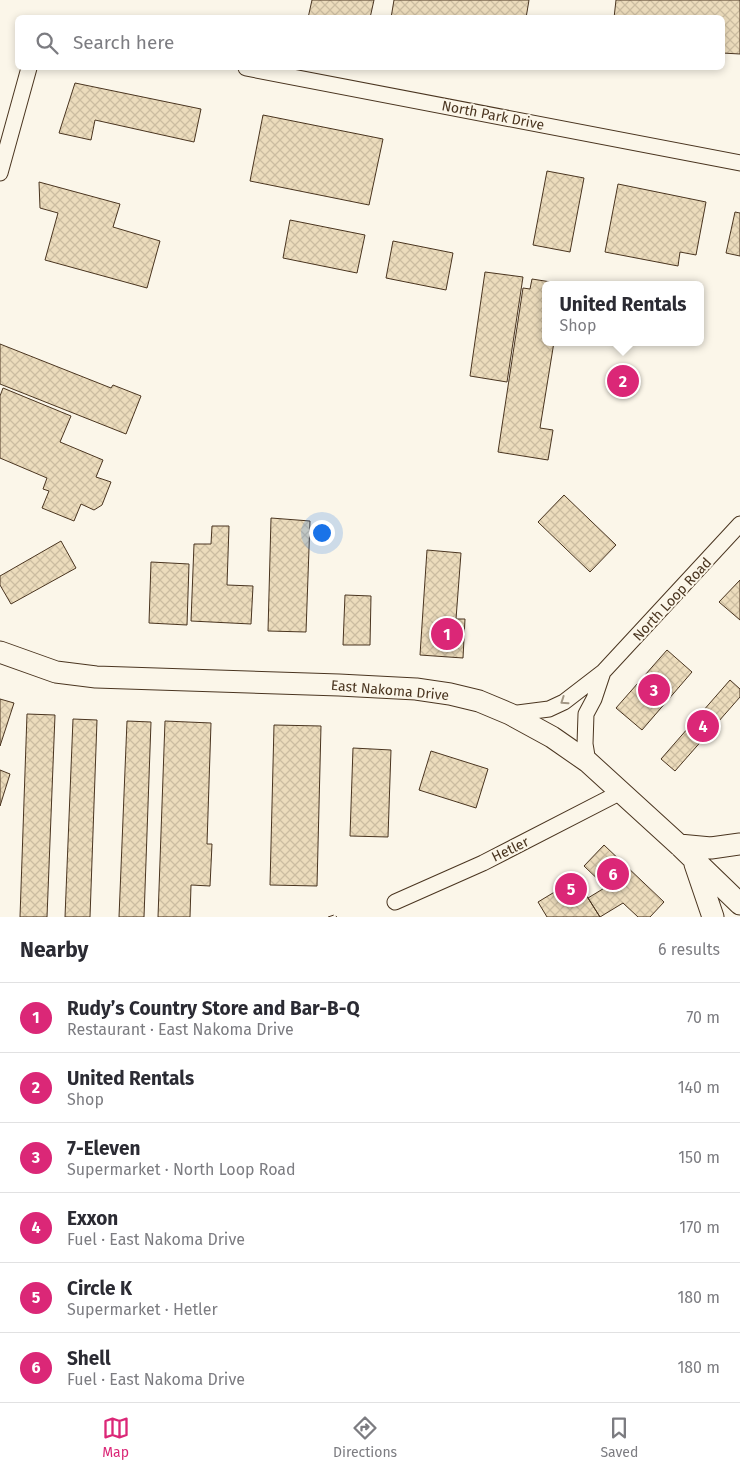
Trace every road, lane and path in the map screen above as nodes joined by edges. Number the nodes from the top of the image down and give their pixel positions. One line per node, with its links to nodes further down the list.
1 (28, 70): 4 (street)
2 (256, 70): 3 (street, North Park Drive)
3 (740, 163)
4 (0, 173)
5 (740, 524): 7 (street, North Loop Road)
6 (0, 652): 8 (street, East Nakoma Drive)
7 (603, 672): 8 (street, North Loop Road, one-way to 8); 9 (street, North Loop Road)
8 (510, 714): 9 (street, East Nakoma Drive)
9 (588, 762): 10 (street, East Nakoma Drive)
10 (622, 792): 12 (street, East Nakoma Drive); 13 (street, Hetler)
11 (740, 844): 12 (street)
12 (686, 852): 14 (street, East Nakoma Drive); 15 (street)
13 (395, 902)
14 (740, 904)
15 (713, 917)

